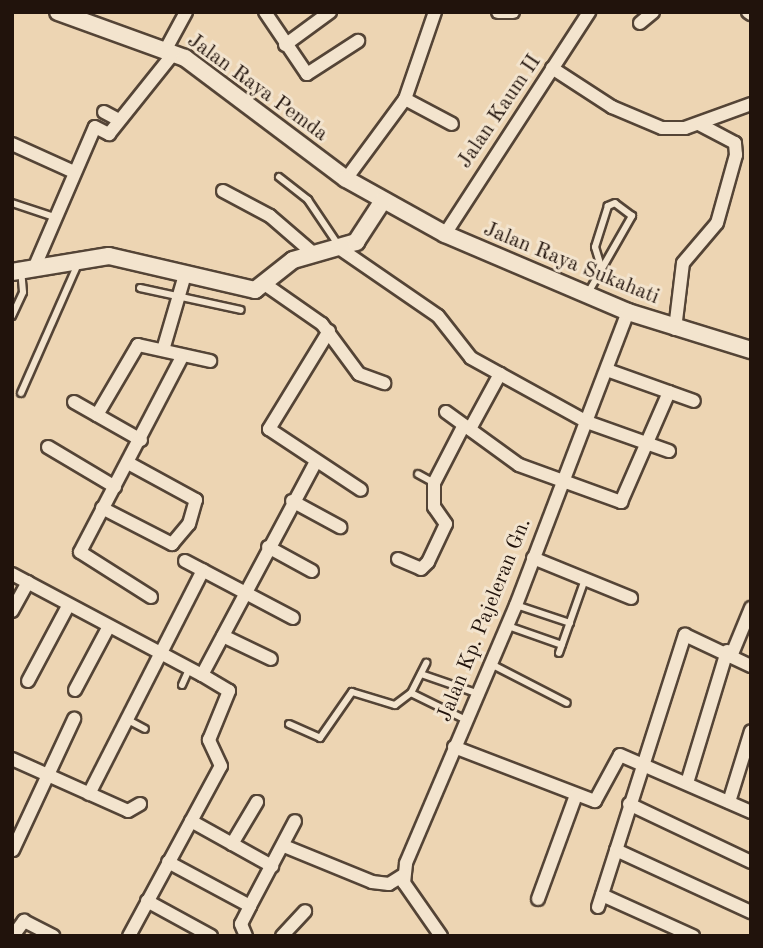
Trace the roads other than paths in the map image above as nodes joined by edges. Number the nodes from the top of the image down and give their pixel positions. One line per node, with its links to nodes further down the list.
1 (58, 12): 13 (main road, Jalan Raya Pemda)
2 (186, 12): 13 (street)
3 (330, 12): 12 (street)
4 (435, 12): 15 (street)
5 (498, 12): 6 (street)
6 (513, 12)
7 (589, 12): 14 (street, Jalan Kaum II)
8 (653, 12): 10 (street)
9 (266, 13): 12 (street)
10 (640, 23)
11 (358, 41): 12 (street)
12 (285, 45)
13 (170, 51): 18 (street); 24 (main road, Jalan Raya Pemda)
14 (552, 68): 20 (street); 29 (street, Jalan Kaum II)
15 (405, 99): 19 (street); 24 (street)
16 (751, 104): 20 (street)
17 (104, 112): 18 (street)
18 (119, 120): 22 (street)
19 (452, 124)
20 (699, 124): 43 (street)
21 (12, 144): 22 (street)
22 (74, 172): 28 (street)
23 (279, 177): 30 (lane)
24 (346, 179): 26 (main road, Jalan Raya Pemda)
25 (223, 191): 31 (street)
26 (382, 202): 29 (main road, Jalan Raya Sukahati); 30 (main road)
27 (12, 203): 28 (lane)
28 (54, 217): 34 (street)
29 (445, 234): 38 (main road, Jalan Raya Sukahati)
30 (342, 250): 31 (main road); 50 (street)
31 (314, 254): 36 (main road)
32 (81, 255): 34 (main road); 35 (main road); 52 (lane)
33 (601, 267): 33 (lane); 38 (lane)
34 (23, 269): 42 (lane)
35 (185, 275): 36 (main road); 39 (street)
36 (266, 285): 44 (street)
37 (141, 288): 39 (lane)
38 (587, 295): 41 (main road, Jalan Raya Sukahati)
39 (178, 296): 40 (lane); 45 (street)
40 (241, 310)
41 (628, 312): 43 (main road, Jalan Raya Sukahati); 49 (street, Jalan Kp. Pajeleran Gn.)
42 (12, 316)
43 (675, 329): 46 (main road, Jalan Raya Sukahati)
44 (329, 331): 51 (street); 65 (street)
45 (163, 350): 47 (street); 57 (street)
46 (751, 350)
47 (182, 358): 48 (street); 60 (street)
48 (211, 361)
49 (607, 370): 53 (street); 58 (street, Jalan Kp. Pajeleran Gn.)
50 (500, 374): 58 (street); 59 (street)
51 (384, 383)
52 (21, 393)
53 (669, 393): 54 (street); 61 (street)
54 (694, 401)
55 (74, 402): 57 (street)
56 (446, 412): 59 (street)
57 (97, 415): 60 (street)
58 (587, 422): 61 (street); 68 (street, Jalan Kp. Pajeleran Gn.)
59 (467, 427): 67 (street); 68 (street)
60 (141, 440): 64 (street)
61 (647, 444): 63 (street); 68 (street)
62 (48, 447): 69 (street)
63 (669, 451)
64 (128, 463): 69 (street); 72 (street)
65 (315, 463): 70 (street); 71 (street)
66 (418, 474): 67 (lane)
67 (434, 483): 76 (street)
68 (562, 485): 75 (street, Jalan Kp. Pajeleran Gn.)
69 (115, 487): 72 (street)
70 (361, 490)
71 (292, 502): 73 (street); 74 (street)
72 (103, 508): 84 (street)
73 (340, 527)
74 (268, 547): 79 (street); 83 (street)
75 (533, 558): 81 (street); 86 (street, Jalan Kp. Pajeleran Gn.)
76 (398, 559)
77 (185, 561): 78 (street)
78 (203, 570): 83 (street); 96 (street)
79 (312, 571)
80 (12, 574): 82 (street)
81 (586, 577): 85 (street); 91 (lane)
82 (28, 582): 87 (street); 89 (street)
83 (245, 593): 90 (street); 94 (street)
84 (151, 597)
85 (631, 598)
86 (516, 605): 91 (lane); 92 (street, Jalan Kp. Pajeleran Gn.)
87 (68, 606): 93 (street); 104 (street)
88 (751, 607): 95 (street)
89 (12, 611)
90 (293, 618)
91 (570, 623): 92 (lane)
92 (508, 626): 99 (street, Jalan Kp. Pajeleran Gn.)
93 (108, 628): 96 (street); 107 (street)
94 (223, 636): 97 (street); 103 (street)
95 (729, 652): 100 (street); 120 (street); 122 (street)
96 (158, 654): 101 (street); 113 (street)
97 (271, 659)
98 (426, 663): 102 (lane)
99 (491, 664): 109 (street, Jalan Kp. Pajeleran Gn.); 110 (lane)
100 (751, 666)
101 (189, 669): 103 (street); 105 (lane)
102 (421, 674): 106 (lane); 108 (lane)
103 (202, 675): 130 (street)
104 (27, 681)
105 (181, 685)
106 (459, 688): 109 (lane); 111 (lane)
107 (75, 690)
108 (411, 693): 111 (lane); 115 (lane)
109 (479, 694): 114 (street, Jalan Kp. Pajeleran Gn.)
110 (567, 703)
111 (448, 711): 114 (lane)
112 (74, 719): 121 (street)
113 (126, 719): 116 (lane); 123 (street)
114 (467, 720): 118 (street, Jalan Kp. Pajeleran Gn.)
115 (289, 724)
116 (145, 729)
117 (751, 731): 126 (street)
118 (454, 747): 124 (street); 139 (street, Jalan Kp. Pajeleran Gn.)
119 (12, 759): 121 (street)
120 (643, 762): 122 (street); 124 (street); 128 (street)
121 (49, 774): 123 (street); 134 (street)
122 (687, 783): 126 (street)
123 (89, 794): 127 (street)
124 (576, 794): 140 (street)
125 (257, 802): 132 (street)
126 (729, 802): 129 (street)
127 (140, 804)
128 (629, 804): 135 (street); 137 (street)
129 (751, 812)
130 (191, 821): 132 (street); 136 (street)
131 (295, 821): 133 (street)
132 (232, 844): 138 (street)
133 (284, 846): 138 (street); 139 (street)
134 (13, 850)
135 (616, 850): 144 (street); 152 (street)
136 (169, 862): 141 (street); 142 (street)
137 (751, 862)
138 (272, 866): 142 (street)
139 (402, 876): 151 (street)
140 (538, 899)
141 (147, 901): 147 (street); 148 (street)
142 (250, 906): 149 (street)
143 (305, 911): 150 (street)
144 (751, 912)
145 (13, 936): 146 (street)
146 (53, 936)
147 (129, 936)
148 (211, 936)
149 (246, 936)
150 (282, 936)
151 (441, 936)
152 (693, 936)

